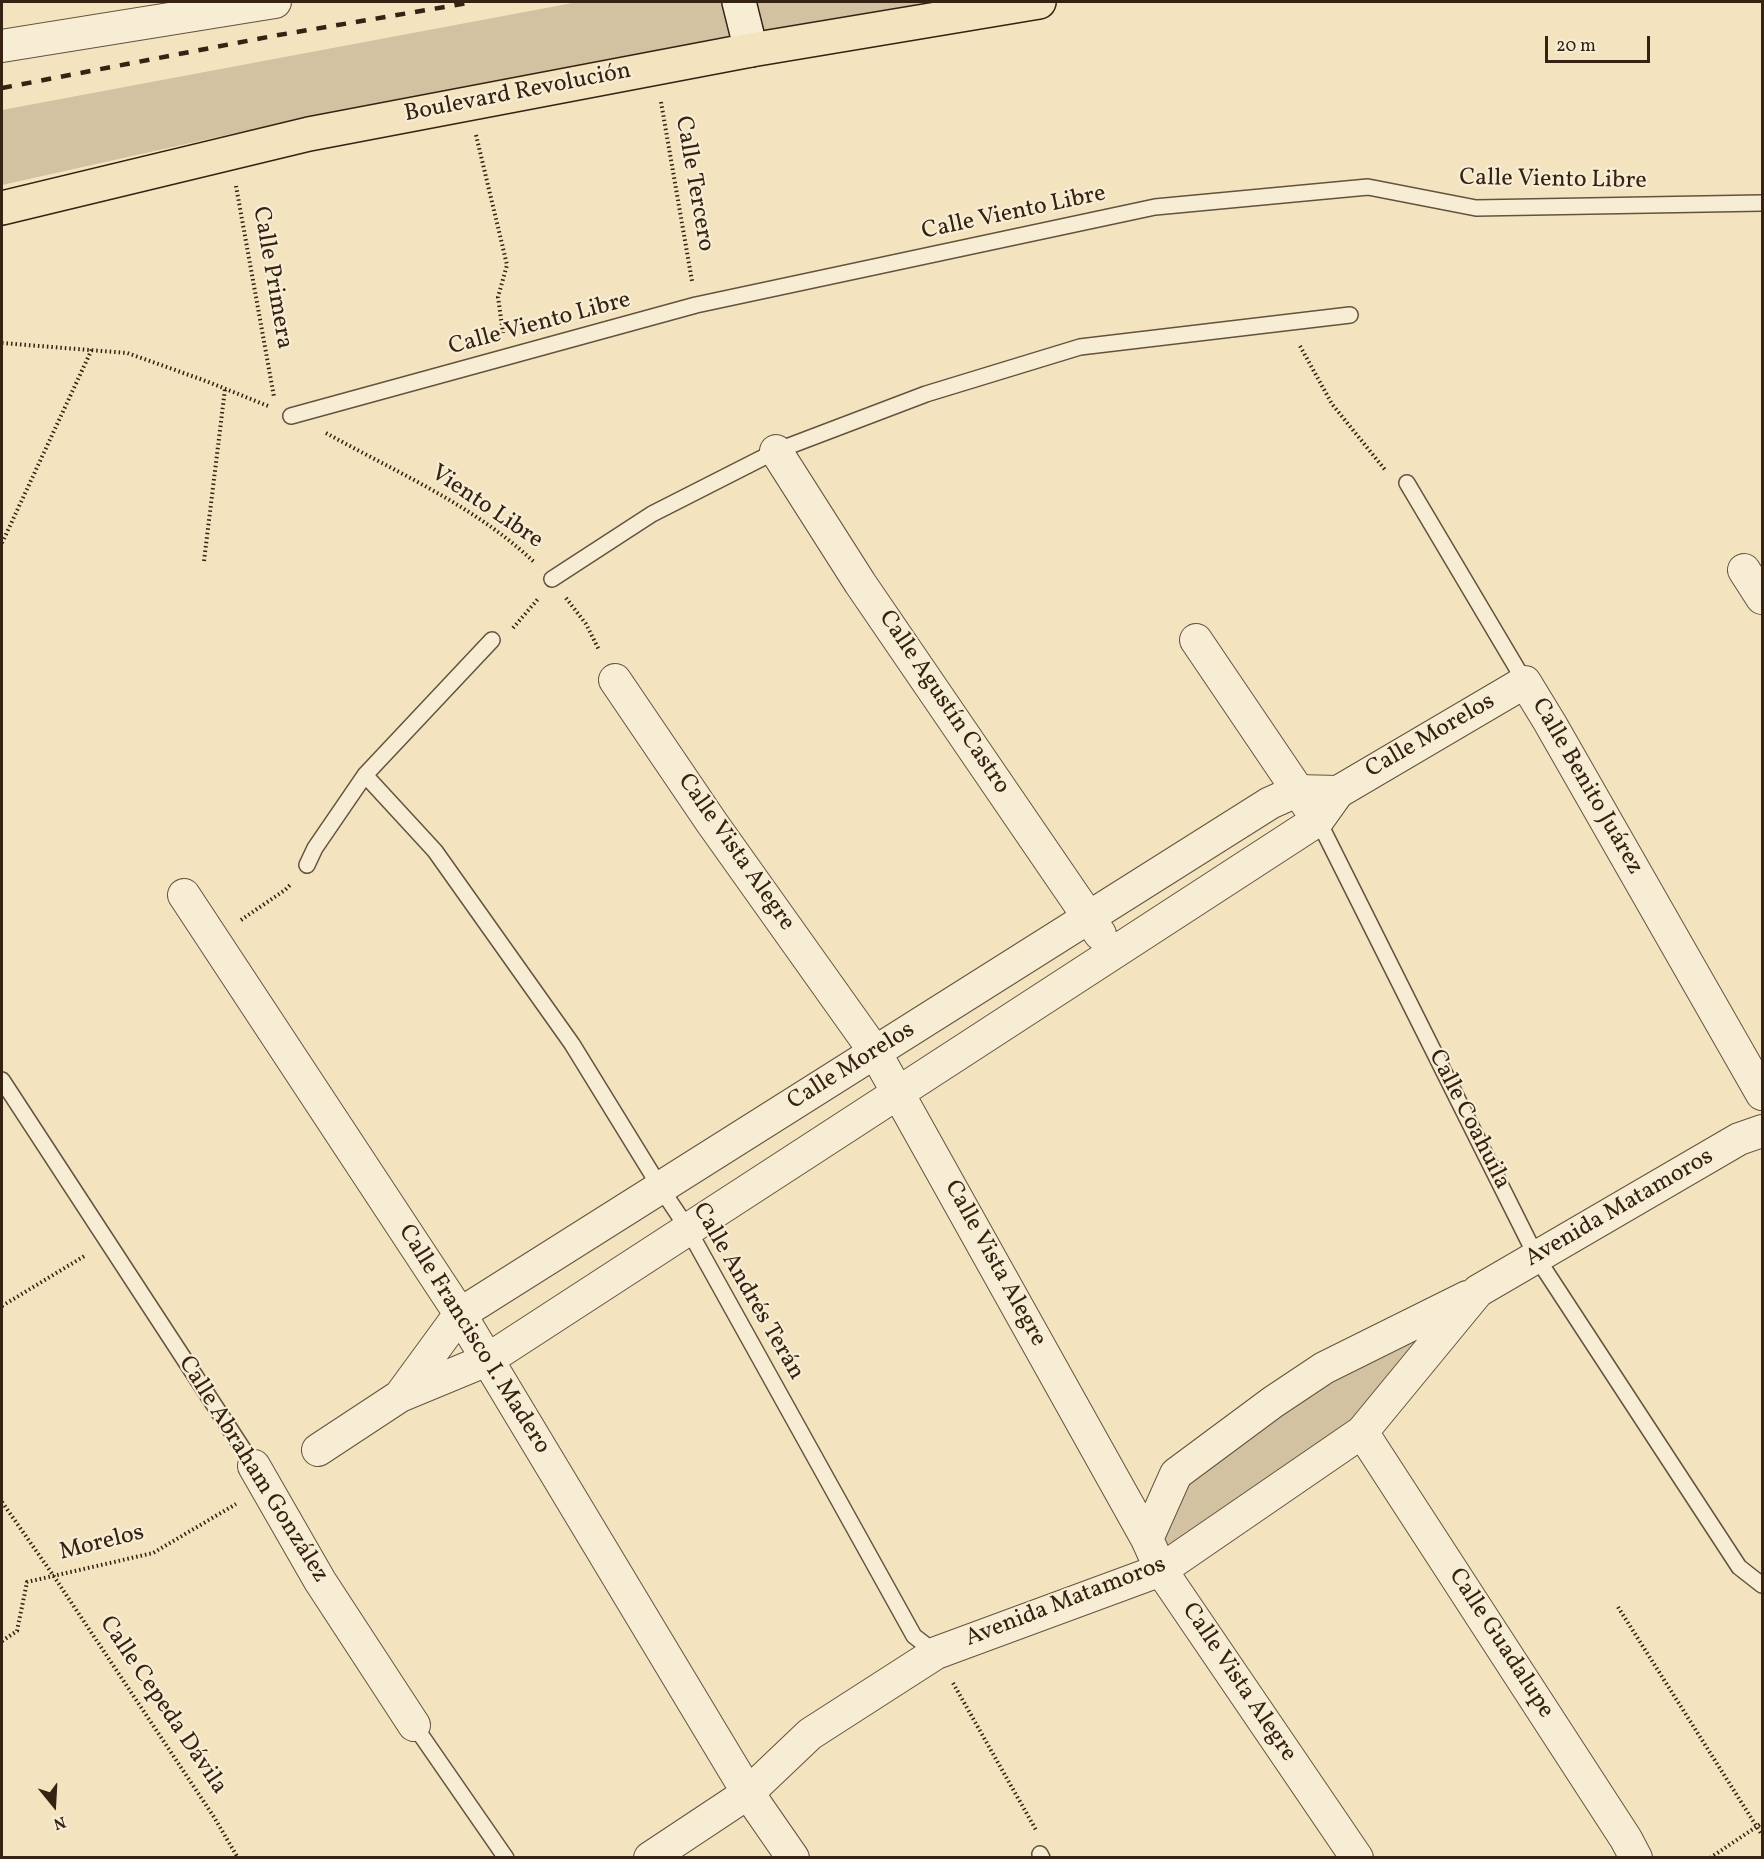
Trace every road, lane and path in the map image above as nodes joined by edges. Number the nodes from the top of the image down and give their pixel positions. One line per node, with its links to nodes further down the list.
1 (275, 2): 4 (street)
2 (740, 2): 5 (main road)
3 (1039, 2): 5 (main road, Boulevard Revolución)
4 (2, 46)
5 (751, 50): 6 (main road, Boulevard Revolución)
6 (655, 68): 7 (main road, Boulevard Revolución); 11 (path, Calle Tercero)
7 (468, 103): 8 (main road, Boulevard Revolución); 16 (path)
8 (230, 153): 10 (main road, Boulevard Revolución); 18 (path, Calle Primera)
9 (1762, 203): 11 (lane, Calle Viento Libre)
10 (2, 208)
11 (696, 305): 16 (lane, Calle Viento Libre)
12 (1350, 315): 13 (lane)
13 (1287, 322): 20 (lane); 21 (path)
14 (2, 343): 15 (path, Viento Libre)
15 (92, 349): 17 (path, Viento Libre); 22 (path)
16 (506, 357): 19 (lane, Calle Viento Libre)
17 (225, 388): 18 (path, Viento Libre); 23 (path)
18 (276, 410): 19 (path, Viento Libre)
19 (291, 416): 25 (path, Viento Libre)
20 (776, 451): 25 (lane); 37 (street, Calle Agustín Castro)
21 (1407, 483): 30 (lane, Calle Benito Juárez)
22 (2, 543)
23 (204, 561)
24 (1744, 570): 26 (street)
25 (552, 579): 27 (path); 29 (path, Viento Libre)
26 (1762, 598)
27 (492, 640): 31 (lane)
28 (1196, 640): 32 (street, Calle Coahuila)
29 (615, 680): 40 (street, Calle Vista Alegre)
30 (1525, 682): 33 (street, Calle Morelos); 43 (street, Calle Benito Juárez)
31 (365, 775): 35 (lane); 45 (lane, Calle Andrés Terán)
32 (1297, 791): 33 (street, Calle Morelos); 34 (street, Calle Coahuila); 37 (street, Calle Morelos)
33 (1338, 792): 34 (street, Calle Morelos)
34 (1318, 820): 39 (street, Calle Morelos); 48 (lane, Calle Coahuila)
35 (307, 865): 38 (path)
36 (184, 895): 38 (street, Calle Francisco I. Madero)
37 (1089, 916): 39 (street, Calle Agustín Castro); 40 (street, Calle Morelos)
38 (213, 939): 51 (street, Calle Francisco I. Madero)
39 (1113, 954): 42 (street, Calle Morelos)
40 (875, 1052): 42 (street, Calle Vista Alegre); 45 (street, Calle Morelos)
41 (2, 1080): 47 (lane, Calle Abraham González)
42 (899, 1092): 46 (street, Calle Morelos); 58 (street, Calle Vista Alegre)
43 (1762, 1094)
44 (1762, 1131): 48 (street, Avenida Matamoros)
45 (660, 1187): 46 (lane, Calle Andrés Terán); 51 (street, Calle Morelos)
46 (688, 1229): 52 (street, Calle Morelos); 64 (lane, Calle Andrés Terán)
47 (108, 1243): 50 (path); 56 (lane, Calle Abraham González)
48 (1537, 1258): 49 (street, Avenida Matamoros); 61 (lane, Calle Coahuila)
49 (1479, 1291): 54 (street, Avenida Matamoros); 58 (street, Avenida Matamoros)
50 (2, 1306)
51 (460, 1314): 52 (street, Calle Francisco I. Madero); 53 (street, Calle Morelos)
52 (487, 1360): 53 (street, Calle Morelos); 66 (street, Calle Francisco I. Madero)
53 (400, 1396): 55 (street, Calle Morelos)
54 (1362, 1432): 59 (street, Avenida Matamoros); 76 (street, Calle Guadalupe)
55 (318, 1450)
56 (254, 1466): 60 (path, Morelos); 65 (street, Calle Abraham González)
57 (2, 1502): 60 (path, Calle Cepeda Dávila)
58 (1147, 1539): 59 (street, Calle Vista Alegre)
59 (1161, 1570): 64 (street, Avenida Matamoros); 75 (street, Calle Vista Alegre)
60 (53, 1575): 63 (path, Morelos); 71 (path, Calle Cepeda Dávila)
61 (1762, 1585)
62 (1618, 1607): 68 (path)
63 (2, 1641)
64 (936, 1653): 66 (street, Avenida Matamoros); 70 (path)
65 (414, 1725): 72 (lane, Calle Abraham González)
66 (748, 1793): 73 (street, Avenida Matamoros); 74 (street, Calle Francisco I. Madero)
67 (1762, 1823): 68 (path)
68 (1758, 1826): 69 (path); 77 (path)
69 (1762, 1835)
70 (1041, 1856)
71 (238, 1857)
72 (506, 1857)
73 (650, 1857)
74 (793, 1857)
75 (1357, 1857)
76 (1636, 1857)
77 (1710, 1857)

